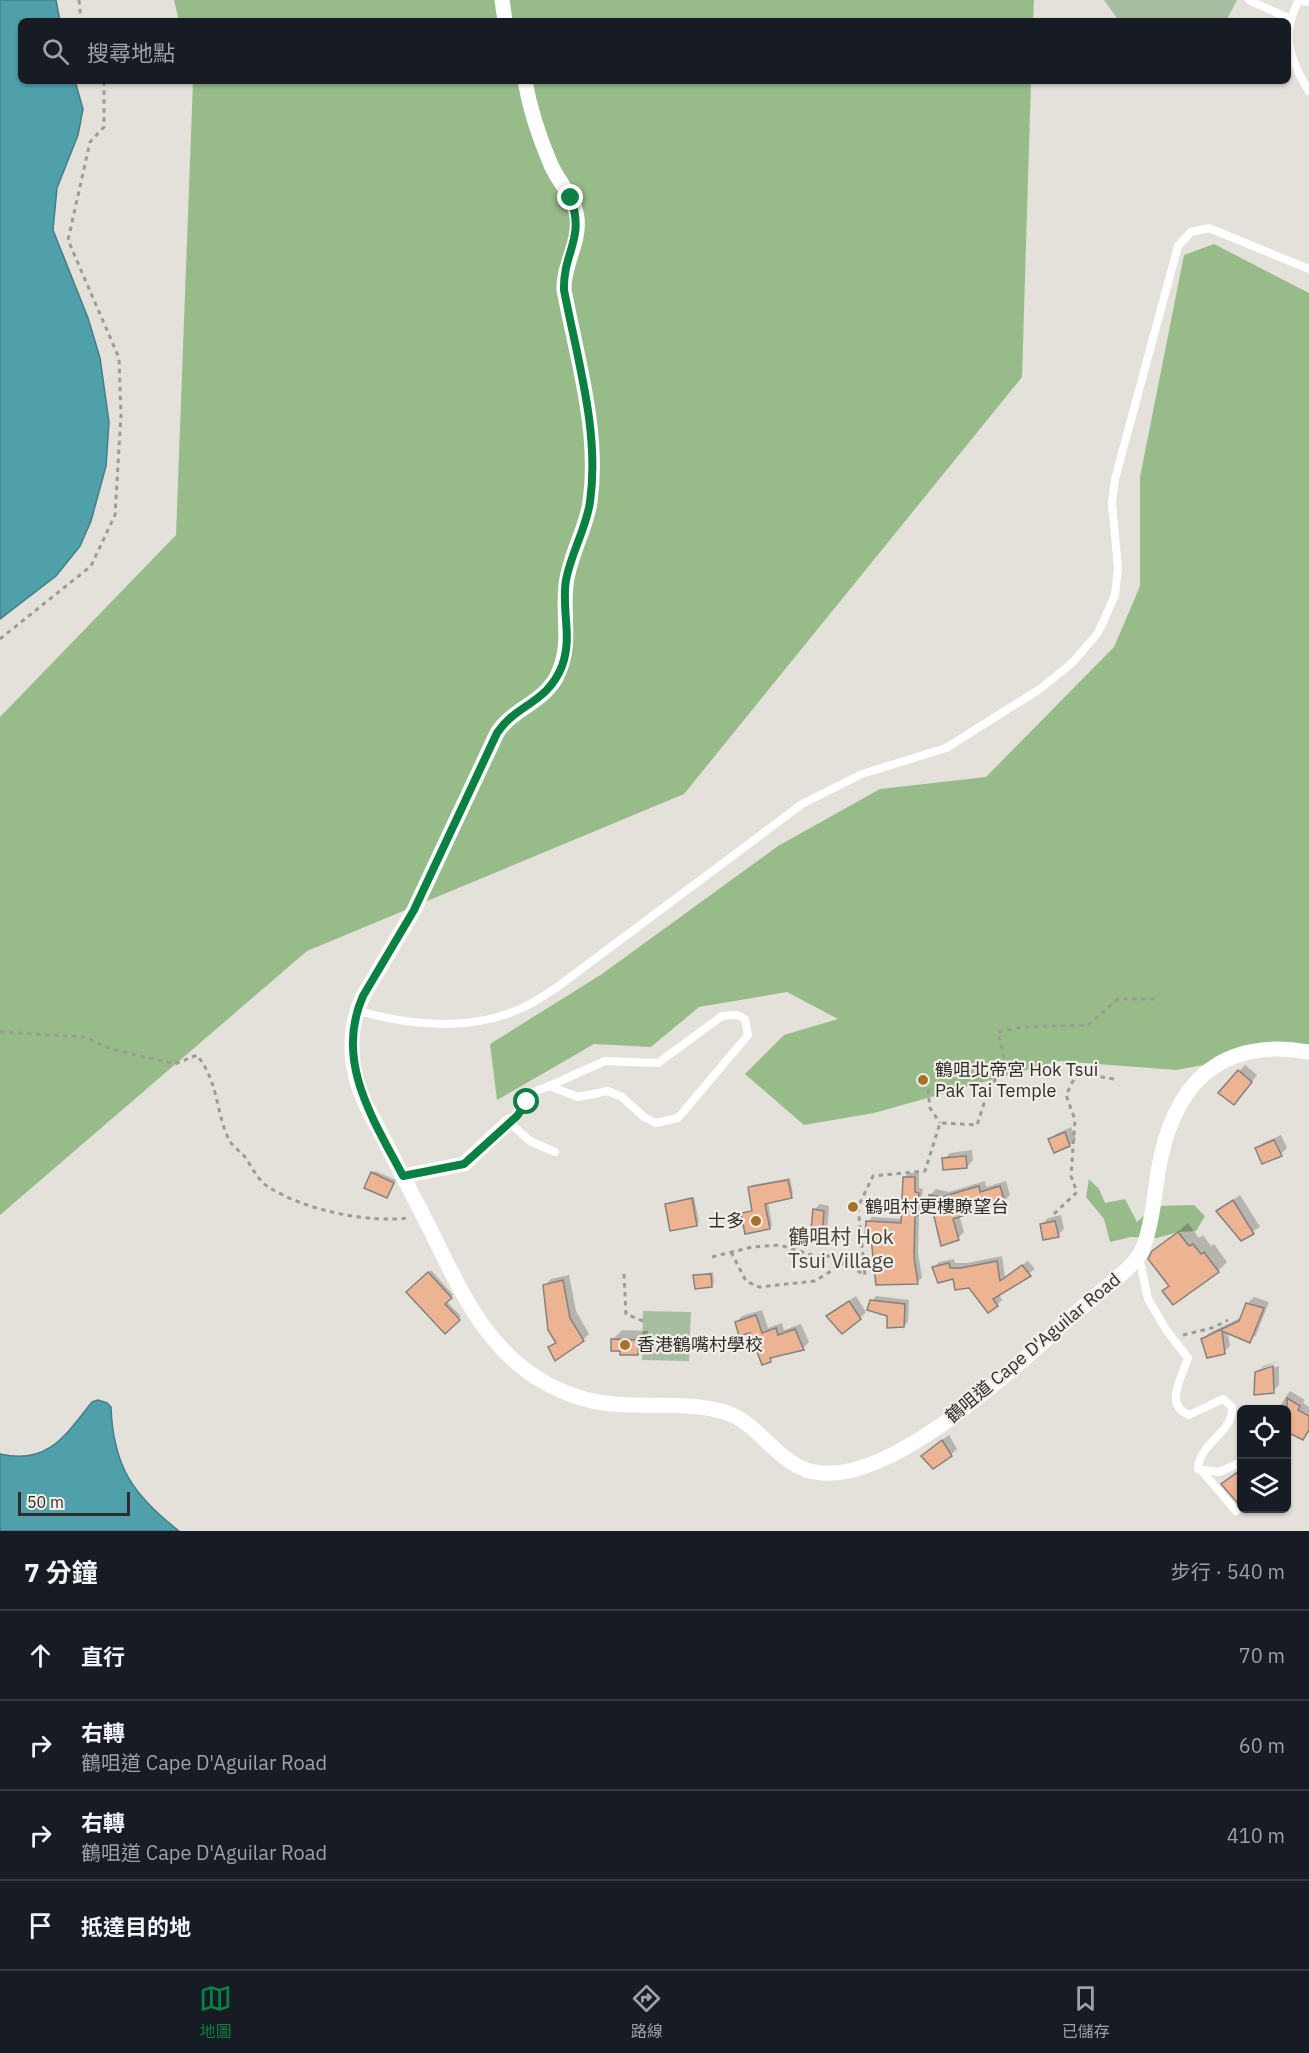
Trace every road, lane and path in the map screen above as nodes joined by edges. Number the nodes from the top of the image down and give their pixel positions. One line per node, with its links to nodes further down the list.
1 (79, 0): 6 (path)
2 (502, 0): 7 (street)
3 (1250, 0): 8 (lane)
4 (1298, 0): 5 (lane); 9 (lane)
5 (1309, 2)
6 (81, 18)
7 (505, 18)
8 (1288, 18)
9 (1290, 18)
10 (1291, 58): 13 (lane)
11 (104, 84): 15 (path)
12 (526, 84): 17 (street, 鶴咀道 Cape D'Aguilar Road)
13 (1309, 91)
14 (1309, 269): 17 (lane)
15 (0, 639)
16 (1157, 999): 24 (path)
17 (356, 1010): 26 (street, 鶴咀道 Cape D'Aguilar Road)
18 (0, 1032): 27 (path)
19 (1309, 1052): 31 (street)
20 (1114, 1079): 28 (path)
21 (549, 1086): 21 (lane); 23 (lane)
22 (928, 1089): 24 (path)
23 (509, 1122): 25 (lane); 26 (street)
24 (940, 1123): 32 (path)
25 (555, 1152)
26 (403, 1176): 27 (street, 鶴咀道 Cape D'Aguilar Road)
27 (422, 1214): 31 (street, 鶴咀道 Cape D'Aguilar Road)
28 (1054, 1214)
29 (731, 1252): 30 (path); 32 (path); 32 (path)
30 (712, 1257)
31 (1139, 1257): 36 (lane)
32 (844, 1263)
33 (624, 1274): 35 (path)
34 (1228, 1320): 36 (path)
35 (643, 1321)
36 (1173, 1337): 38 (lane)
37 (1237, 1464): 38 (lane)
38 (1201, 1470): 39 (lane)
39 (1236, 1511)

